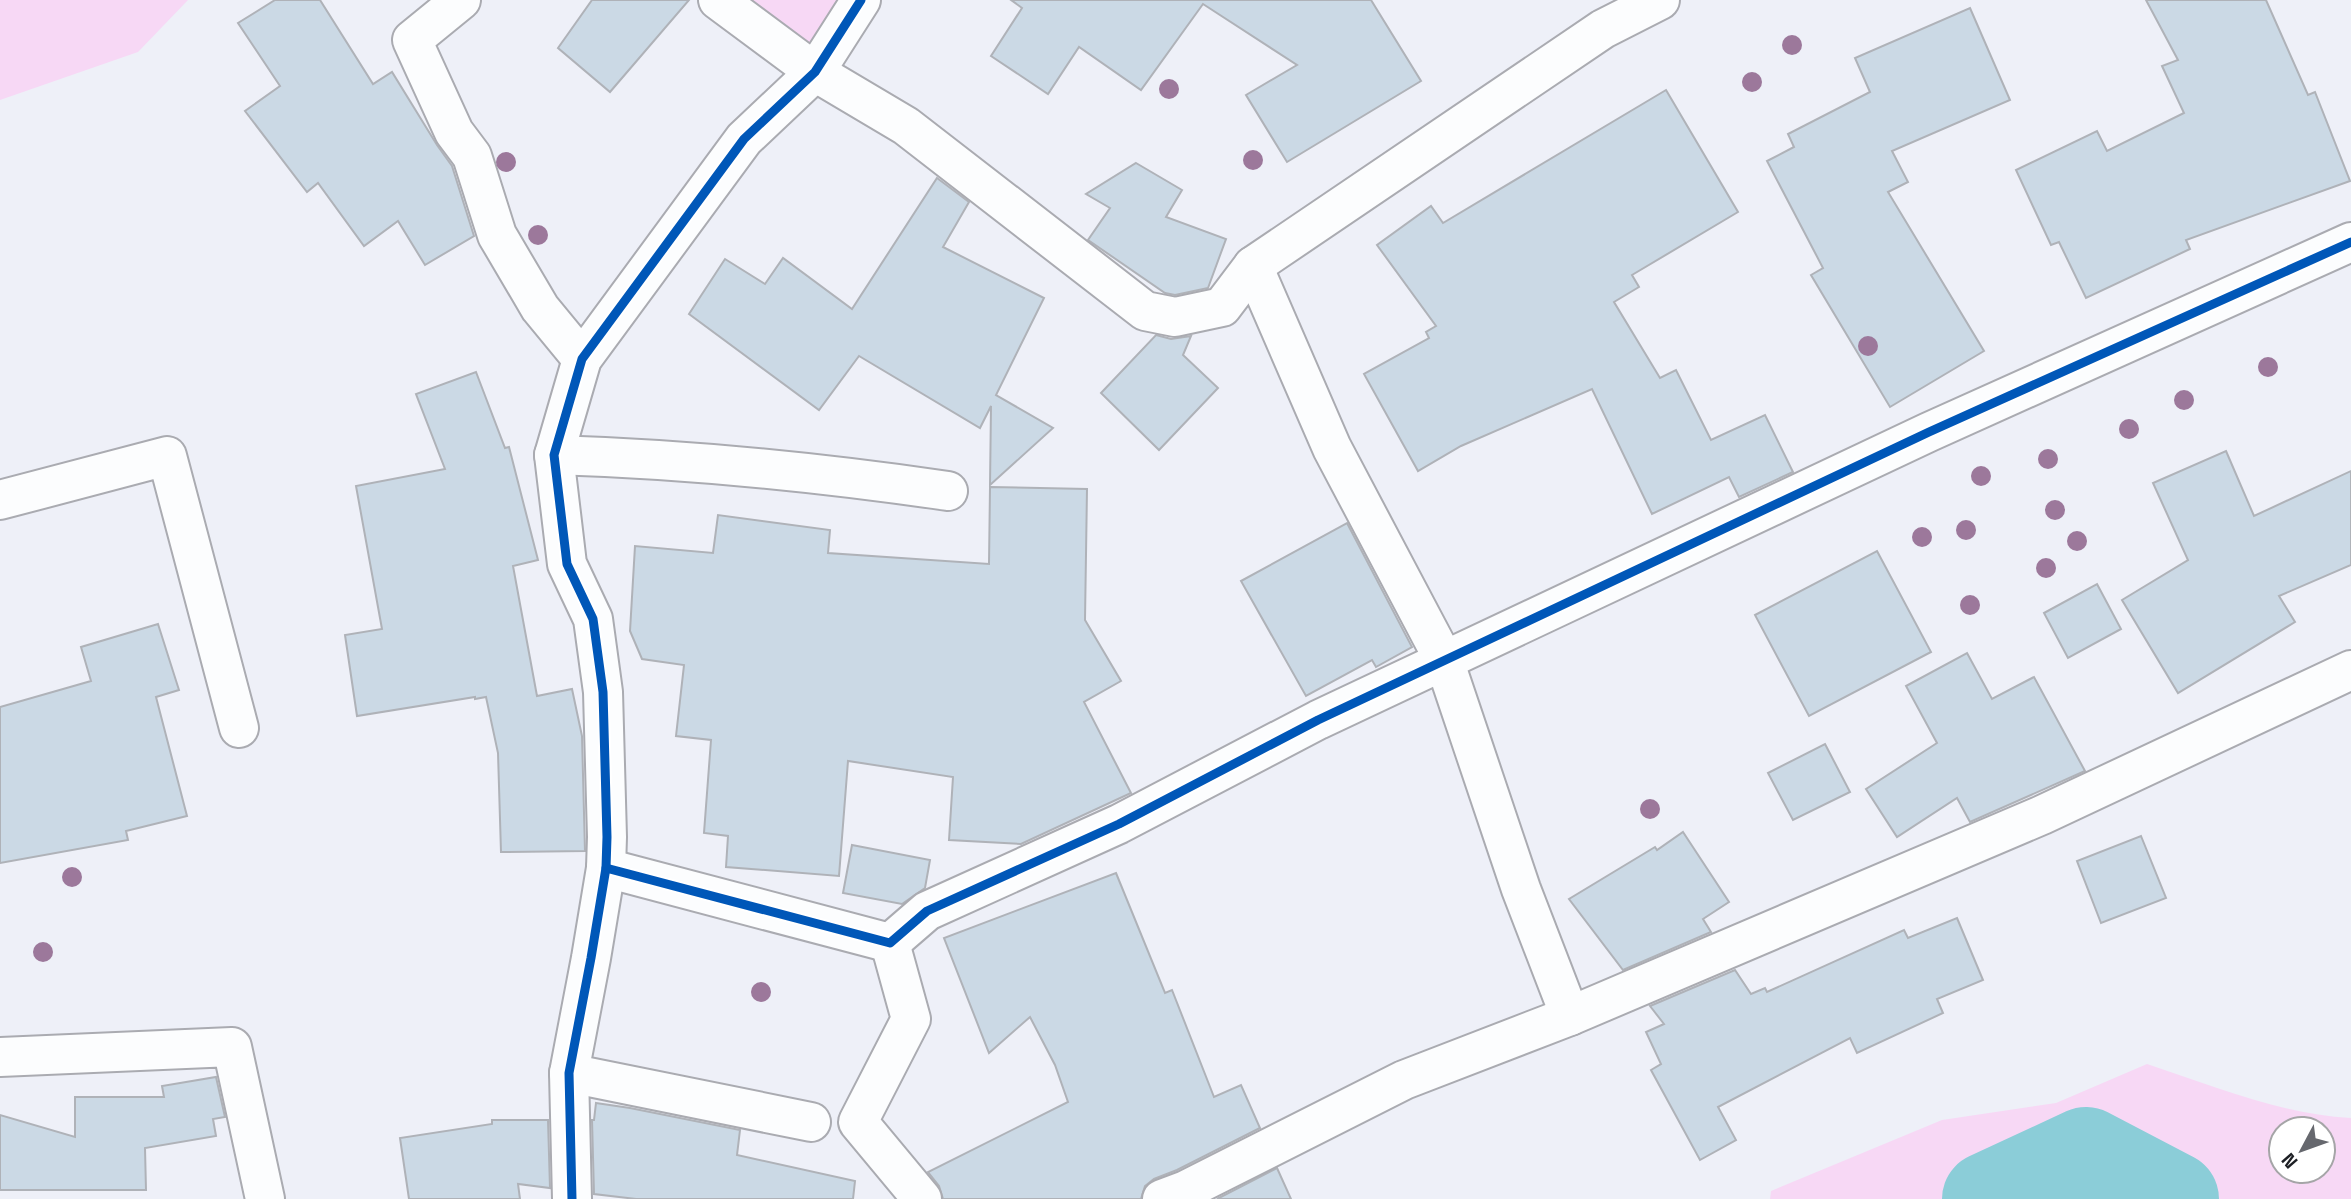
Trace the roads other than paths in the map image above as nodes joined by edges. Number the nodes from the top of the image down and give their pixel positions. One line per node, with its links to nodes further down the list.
1 (461, 0): 9 (street)
2 (718, 0): 6 (street)
3 (861, 0): 6 (street)
4 (1660, 0): 5 (street)
5 (1595, 15): 8 (street)
6 (815, 72): 8 (street); 9 (street)
7 (2351, 242): 13 (street)
8 (1253, 266): 13 (street)
9 (582, 359): 10 (street)
10 (554, 455): 11 (street); 16 (street)
11 (948, 491)
12 (0, 500): 15 (street)
13 (1444, 660): 17 (street); 18 (street)
14 (2351, 670): 18 (street)
15 (239, 728)
16 (606, 868): 17 (street); 20 (street)
17 (890, 943): 24 (street)
18 (1570, 1016): 25 (street)
19 (0, 1057): 22 (street)
20 (569, 1073): 21 (street); 23 (street)
21 (811, 1122)
22 (265, 1199)
23 (572, 1199)
24 (922, 1199)
25 (1162, 1199)

